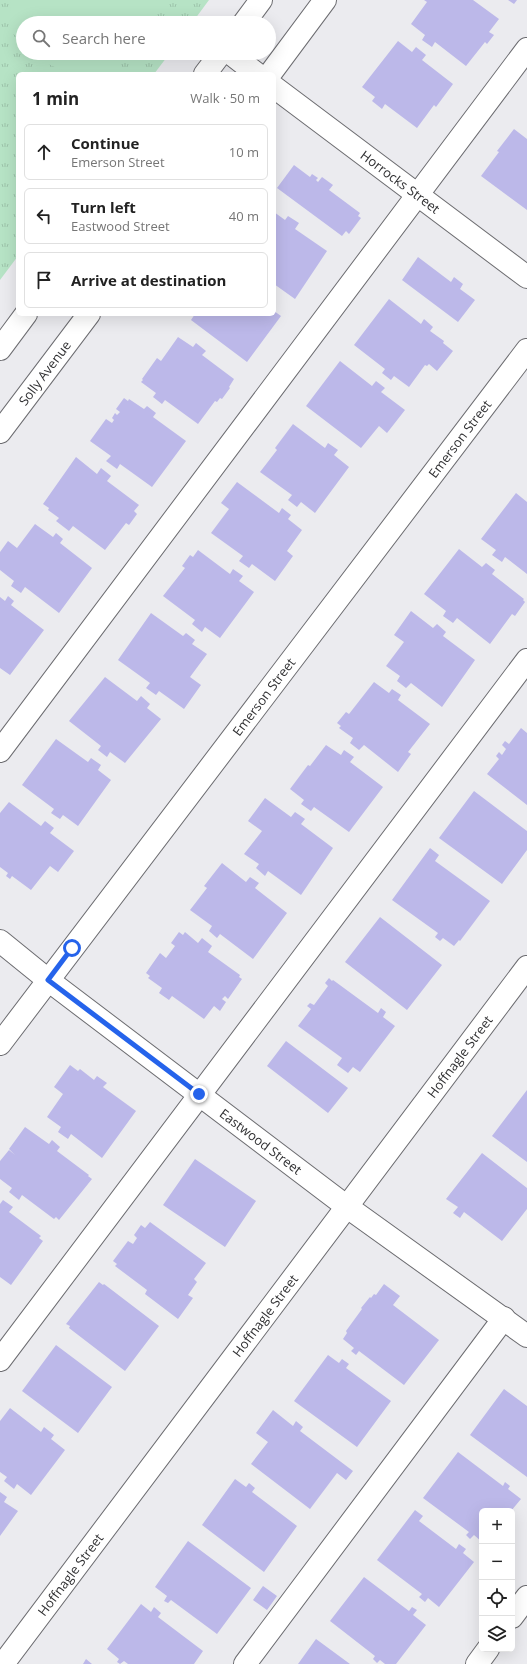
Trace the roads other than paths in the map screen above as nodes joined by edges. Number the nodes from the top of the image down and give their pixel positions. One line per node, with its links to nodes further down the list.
1 (261, 0): 3 (street)
2 (325, 0): 9 (street)
3 (249, 16)
4 (527, 49): 11 (street)
5 (216, 60): 7 (street)
6 (239, 60): 8 (street)
7 (207, 72)
8 (254, 72)
9 (271, 72)
10 (276, 89): 11 (street, Horrocks Street)
11 (417, 195): 12 (street, Horrocks Street); 19 (street)
12 (527, 277)
13 (25, 316): 15 (street)
14 (87, 316): 17 (street, Solly Avenue)
15 (0, 349)
16 (527, 350): 22 (street, Emerson Street)
17 (0, 432)
18 (527, 660): 24 (street)
19 (0, 751)
20 (0, 941): 22 (street, Eastwood Street)
21 (527, 967): 25 (street, Hoffnagle Street)
22 (48, 980): 23 (street, Emerson Street); 24 (street, Eastwood Street)
23 (0, 1044)
24 (199, 1094): 25 (street, Eastwood Street); 28 (street)
25 (346, 1206): 26 (street, Eastwood Street); 32 (street, Hoffnagle Street)
26 (504, 1318): 27 (street, Eastwood Street); 33 (street)
27 (527, 1336)
28 (0, 1360)
29 (527, 1597): 30 (street)
30 (513, 1616)
31 (486, 1652): 34 (street)
32 (3, 1664)
33 (245, 1664)
34 (477, 1664)

